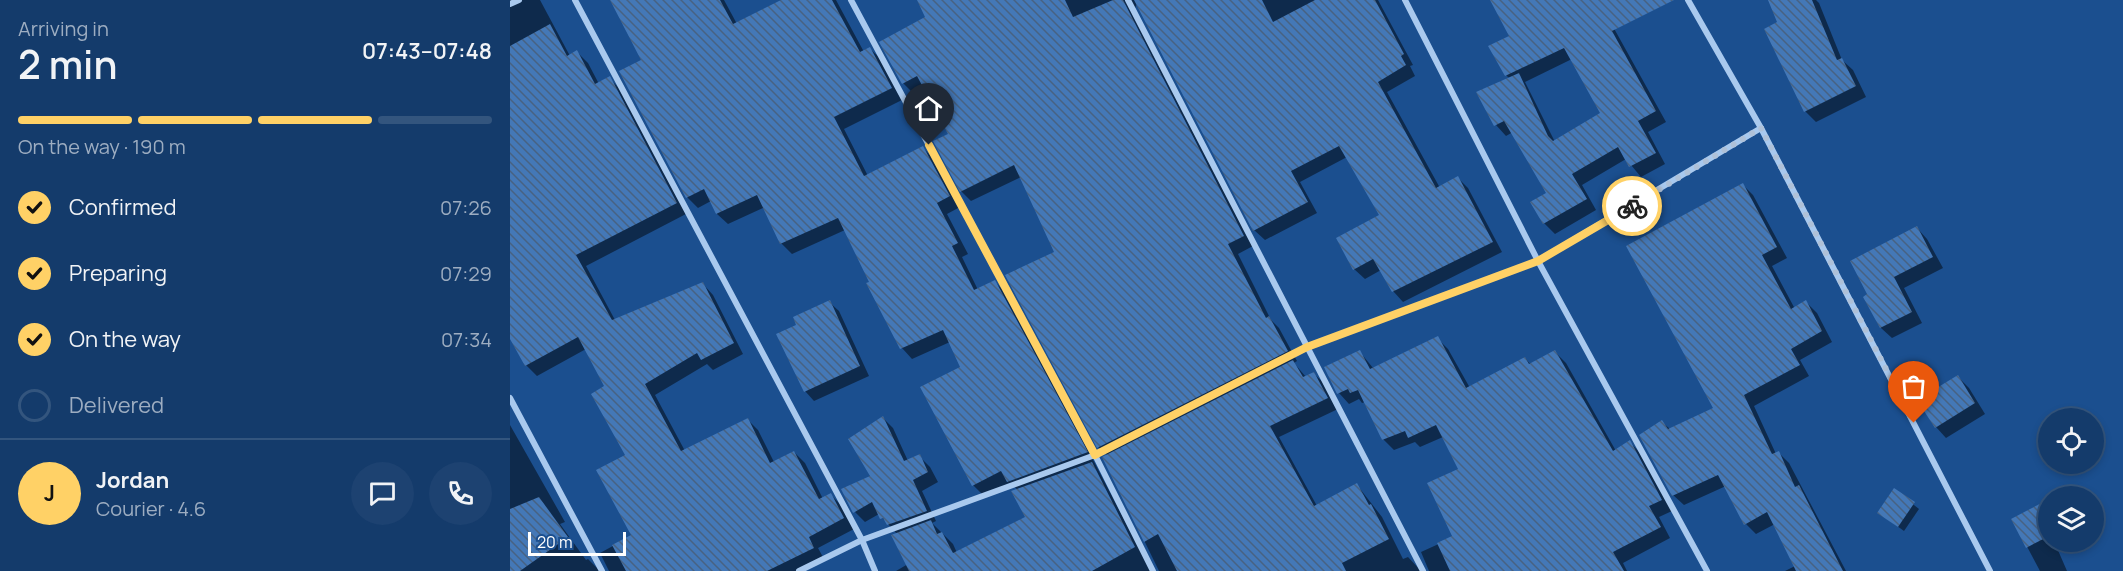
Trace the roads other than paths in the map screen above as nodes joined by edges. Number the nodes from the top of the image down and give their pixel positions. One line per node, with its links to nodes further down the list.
1 (519, 0): 7 (street)
2 (575, 0): 13 (street)
3 (851, 0): 12 (street)
4 (1128, 0): 10 (street)
5 (1405, 0): 9 (street)
6 (1688, 0): 8 (street)
7 (510, 4)
8 (1761, 128): 9 (street); 20 (street)
9 (1538, 261): 10 (street); 19 (street)
10 (1307, 347): 12 (street); 18 (street)
11 (510, 398): 14 (street)
12 (1095, 455): 13 (street); 17 (street)
13 (862, 540): 15 (street); 16 (street)
14 (602, 571)
15 (799, 571)
16 (875, 571)
17 (1153, 571)
18 (1423, 571)
19 (1707, 571)
20 (1990, 571)

